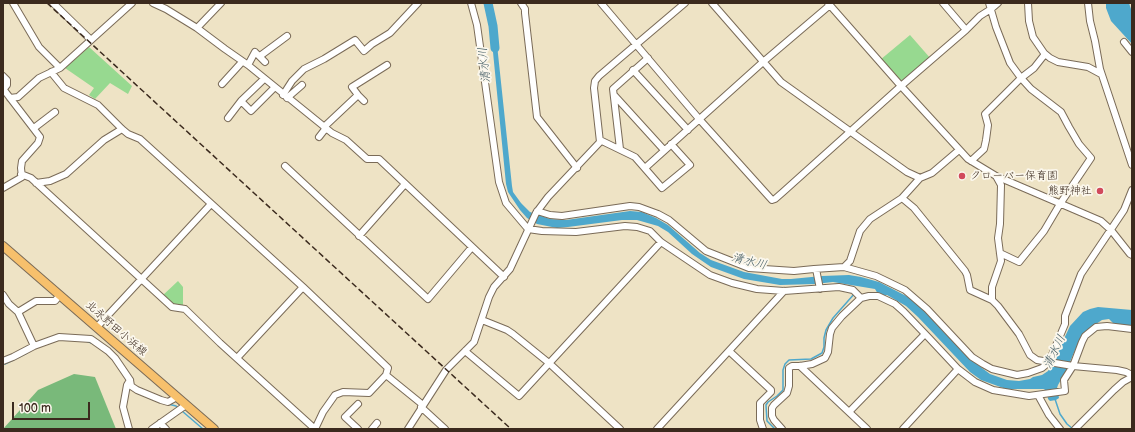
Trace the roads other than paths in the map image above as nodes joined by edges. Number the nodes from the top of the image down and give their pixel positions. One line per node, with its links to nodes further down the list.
1 (13, 3): 32 (street)
2 (53, 3): 21 (street)
3 (132, 3): 21 (street)
4 (153, 3): 18 (street)
5 (221, 3): 18 (street)
6 (418, 3): 46 (street)
7 (471, 3): 80 (street)
8 (521, 3): 67 (street)
9 (601, 3): 23 (street)
10 (685, 3): 23 (street)
11 (712, 3): 29 (street)
12 (943, 3): 19 (street)
13 (998, 3): 17 (street)
14 (1028, 3): 25 (street)
15 (1088, 3): 35 (street)
16 (829, 4): 29 (street); 41 (street)
17 (990, 6): 19 (street); 37 (street)
18 (197, 28): 30 (street)
19 (966, 30): 41 (street)
20 (287, 36): 26 (street)
21 (91, 40): 32 (street)
22 (1124, 42): 24 (street)
23 (636, 45): 27 (street); 59 (street)
24 (1132, 52)
25 (1045, 54): 35 (street); 37 (street)
26 (260, 56): 28 (street); 30 (street)
27 (648, 58): 33 (street); 52 (street)
28 (265, 62)
29 (763, 62): 52 (street); 57 (street)
30 (245, 64): 38 (street); 39 (street)
31 (387, 65): 44 (street)
32 (60, 68): 34 (street)
33 (634, 70): 45 (street); 56 (street)
34 (51, 72): 47 (street); 55 (street)
35 (1102, 74): 65 (street)
36 (3, 76): 43 (street)
37 (1021, 78): 64 (street); 78 (street)
38 (264, 79): 42 (street); 48 (street)
39 (222, 84)
40 (302, 85): 46 (street)
41 (901, 86): 57 (street); 63 (street)
42 (274, 88): 46 (street); 48 (street)
43 (3, 90): 47 (street)
44 (358, 95): 49 (street); 54 (street)
45 (614, 95): 61 (street); 62 (street)
46 (285, 96): 54 (street)
47 (10, 98): 53 (street)
48 (241, 101): 51 (street)
49 (364, 101)
50 (55, 112): 53 (street)
51 (228, 118)
52 (700, 120): 56 (street); 57 (street)
53 (34, 128): 69 (street)
54 (325, 128): 58 (street); 73 (street)
55 (122, 129): 72 (street); 77 (street)
56 (688, 130): 60 (street)
57 (851, 131): 71 (street)
58 (319, 137)
59 (600, 140): 61 (street); 67 (street)
60 (671, 144): 62 (street); 68 (street)
61 (620, 149): 68 (street)
62 (664, 150): 68 (street)
63 (960, 150): 64 (street); 71 (street)
64 (972, 161): 70 (street)
65 (1132, 165)
66 (285, 166): 82 (street)
67 (577, 168): 79 (street)
68 (645, 168)
69 (21, 174): 72 (street); 74 (street)
70 (996, 176): 78 (street); 86 (street)
71 (920, 178): 76 (street)
72 (36, 183): 91 (street)
73 (405, 184): 82 (street); 85 (street)
74 (3, 188)
75 (1132, 190): 81 (street)
76 (902, 198): 88 (street); 98 (street)
77 (211, 204): 91 (street); 92 (street)
78 (1060, 204): 81 (street); 86 (street)
79 (537, 212): 80 (street); 89 (street)
80 (529, 227): 83 (street); 90 (street)
81 (1111, 230): 87 (street); 111 (street)
82 (360, 236): 85 (street)
83 (661, 242): 94 (street); 112 (street)
84 (3, 246): 96 (main road, 北永野田小浜線)
85 (472, 247): 90 (street)
86 (1000, 253): 98 (street)
87 (1132, 255)
88 (844, 267): 89 (street); 111 (street)
89 (816, 269): 93 (street)
90 (504, 277): 100 (street)
91 (142, 280): 101 (street); 109 (street)
92 (303, 287): 109 (street); 116 (street)
93 (820, 289): 94 (street); 97 (street)
94 (784, 291): 108 (street)
95 (3, 295): 99 (street)
96 (60, 295): 99 (street); 101 (main road, 北永野田小浜線)
97 (861, 298): 103 (street); 113 (street)
98 (992, 300): 111 (street)
99 (18, 312): 105 (street)
100 (482, 320): 107 (street); 112 (street)
101 (97, 327): 104 (main road, 北永野田小浜線)
102 (1132, 329): 114 (street)
103 (925, 334): 115 (street); 124 (street)
104 (114, 342): 106 (street); 120 (main road, 北永野田小浜線)
105 (34, 346): 106 (street); 110 (street)
106 (108, 351): 118 (street)
107 (465, 352): 112 (street); 122 (street)
108 (729, 352): 138 (street); 139 (street)
109 (237, 358): 132 (street)
110 (3, 361)
111 (1050, 362): 114 (street)
112 (549, 363): 137 (street)
113 (800, 366): 124 (street); 140 (street)
114 (1073, 366): 117 (street); 119 (street)
115 (958, 369): 119 (street); 142 (street)
116 (386, 375): 122 (street); 132 (street)
117 (1132, 376): 127 (street)
118 (129, 382): 120 (street); 128 (street)
119 (1038, 395): 143 (street)
120 (177, 397): 123 (main road, 北永野田小浜線)
121 (358, 404): 133 (street)
122 (422, 406): 135 (street); 136 (street)
123 (182, 408): 125 (street); 131 (main road, 北永野田小浜線)
124 (849, 412): 141 (street)
125 (160, 423): 129 (street); 130 (street)
126 (377, 423): 134 (street)
127 (1076, 427)
128 (129, 429)
129 (152, 429)
130 (166, 429)
131 (214, 429)
132 (315, 429)
133 (358, 429)
134 (372, 429)
135 (408, 429)
136 (445, 429)
137 (620, 429)
138 (657, 429)
139 (763, 429)
140 (782, 429)
141 (867, 429)
142 (903, 429)
143 (1060, 429)

